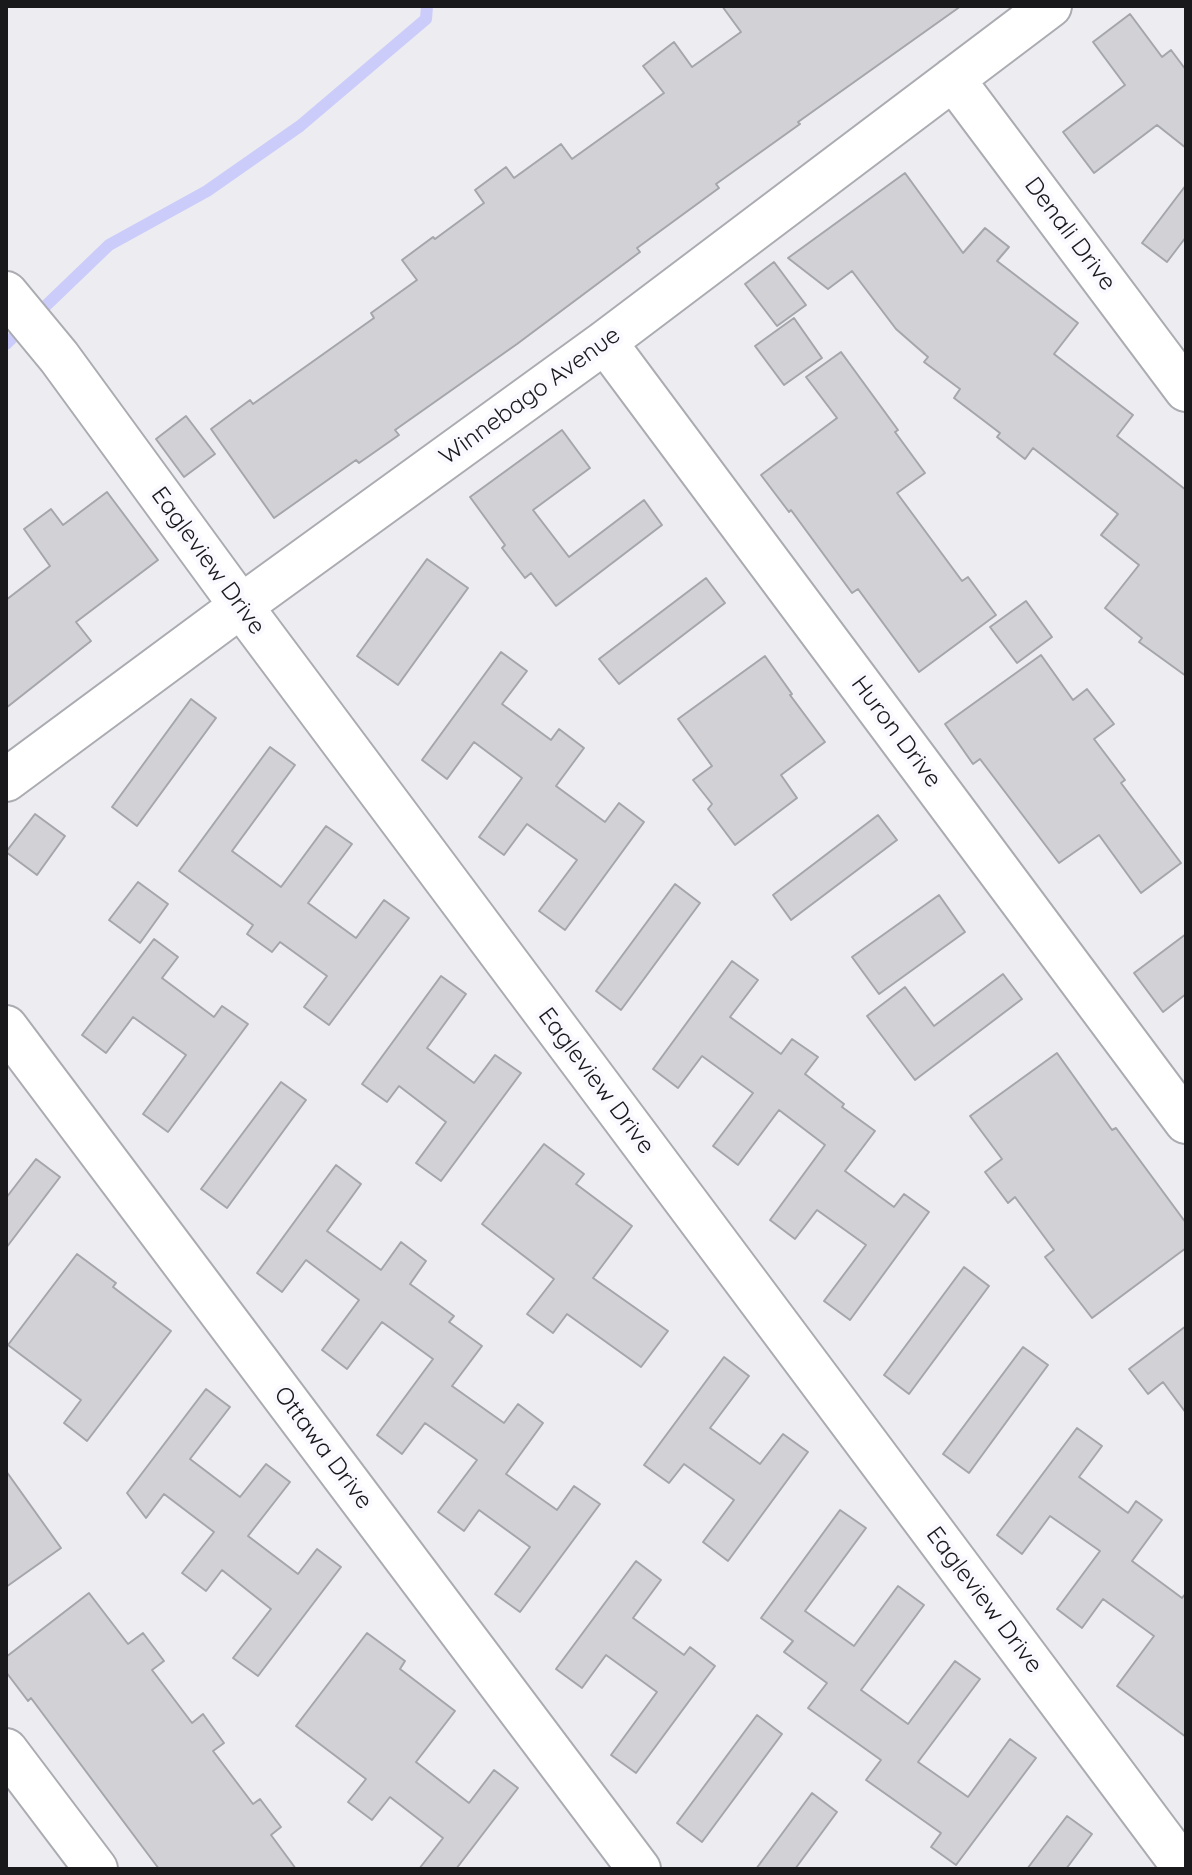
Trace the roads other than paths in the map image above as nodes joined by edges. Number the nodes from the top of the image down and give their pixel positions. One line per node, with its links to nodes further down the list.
1 (1050, 6): 2 (street, Winnebago Avenue)
2 (953, 79): 4 (street, Winnebago Avenue); 5 (street, Denali Drive)
3 (11, 299): 6 (street, Eagleview Drive)
4 (605, 342): 6 (street, Winnebago Avenue); 9 (street, Huron Drive)
5 (1186, 390)
6 (241, 606): 7 (street, Winnebago Avenue); 13 (street, Eagleview Drive)
7 (6, 780)
8 (6, 1027): 12 (street, Ottawa Drive)
9 (1186, 1122)
10 (6, 1750): 11 (street)
11 (96, 1869)
12 (639, 1869)
13 (1185, 1869)

